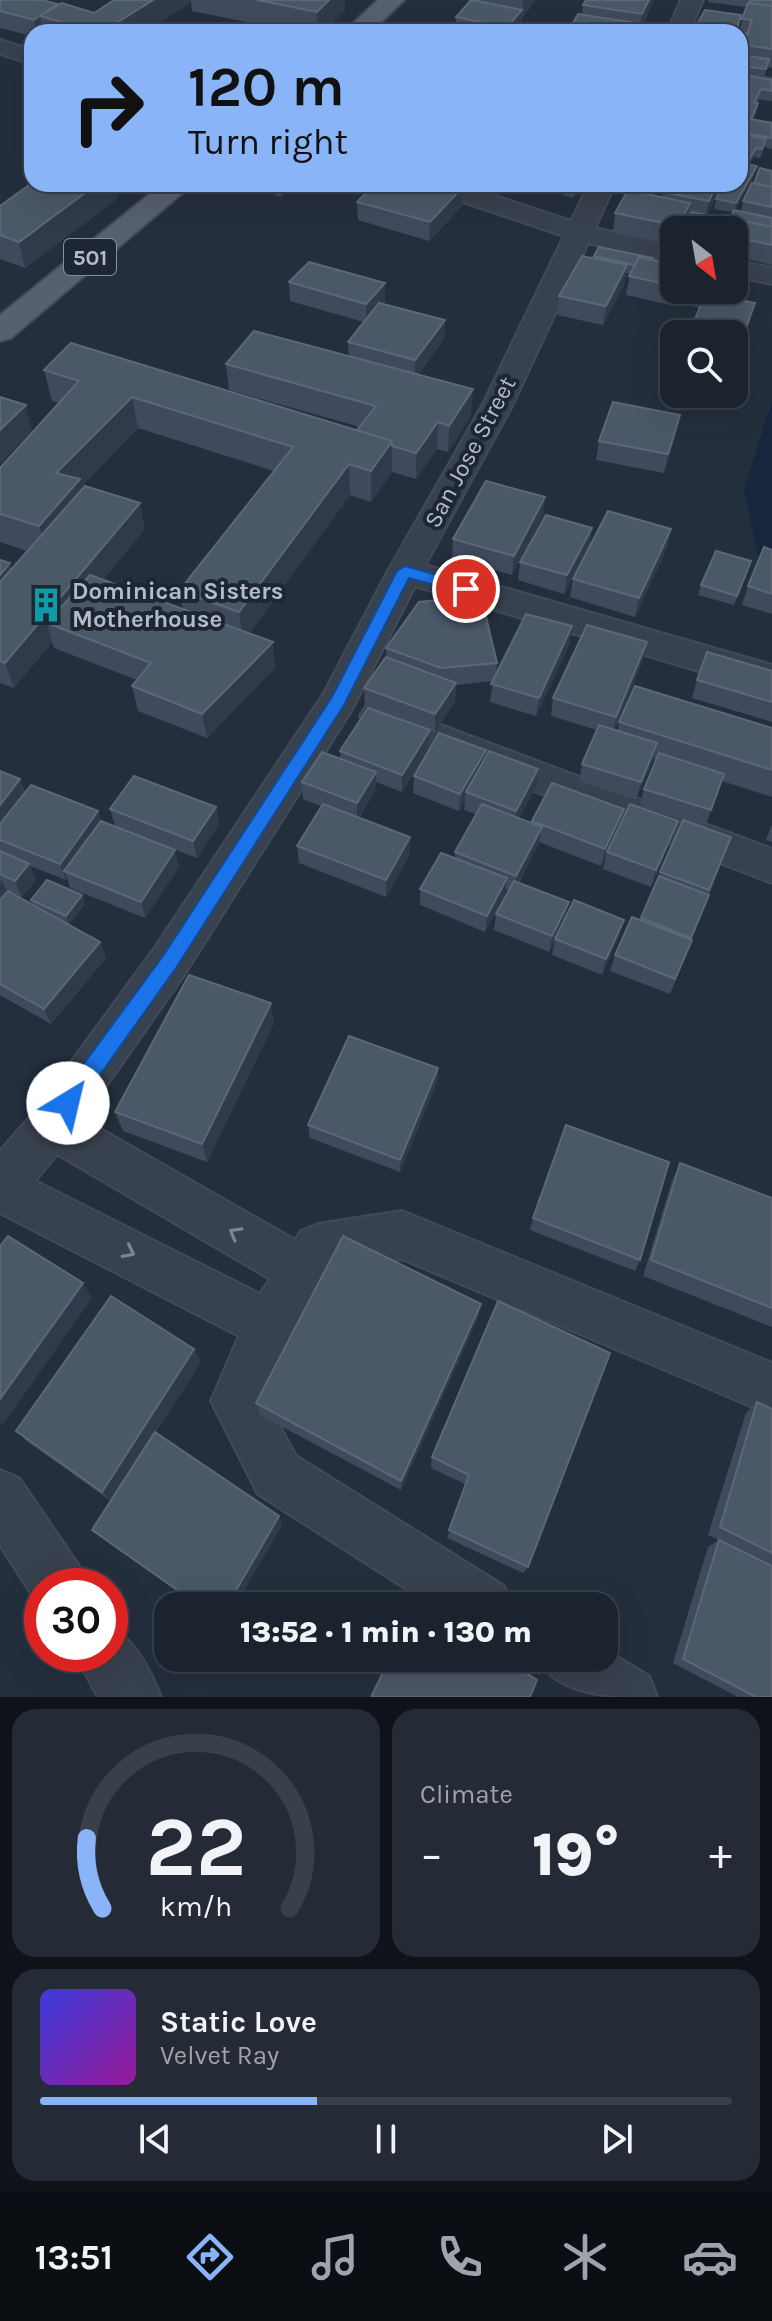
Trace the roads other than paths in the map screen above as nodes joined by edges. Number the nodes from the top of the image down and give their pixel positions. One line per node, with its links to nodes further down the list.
1 (392, 0): 3 (main road)
2 (692, 0): 4 (street)
3 (365, 24)
4 (682, 24)
5 (0, 47): 6 (street)
6 (24, 54)
7 (748, 82): 8 (street)
8 (772, 86)
9 (169, 192): 16 (main road, 501)
10 (457, 192): 12 (street)
11 (598, 192): 12 (street, San Jose Street)
12 (577, 232): 13 (street); 17 (street, San Jose Street)
13 (660, 251)
14 (748, 271): 15 (street)
15 (772, 276)
16 (0, 331)
17 (405, 571): 18 (street); 19 (street, San Jose Street)
18 (772, 679)
19 (338, 701): 20 (street); 21 (street, San Jose Street)
20 (772, 866)
21 (51, 1126): 22 (street, San Jose Street); 23 (street, one-way to 21)
22 (0, 1188): 24 (street, one-way to 24)
23 (303, 1271): 24 (street); 25 (street)
24 (269, 1325): 28 (street)
25 (772, 1389)
26 (0, 1497): 27 (street)
27 (47, 1568)
28 (462, 1592)
29 (116, 1672): 31 (street)
30 (588, 1672): 32 (street)
31 (132, 1697)
32 (628, 1697)

